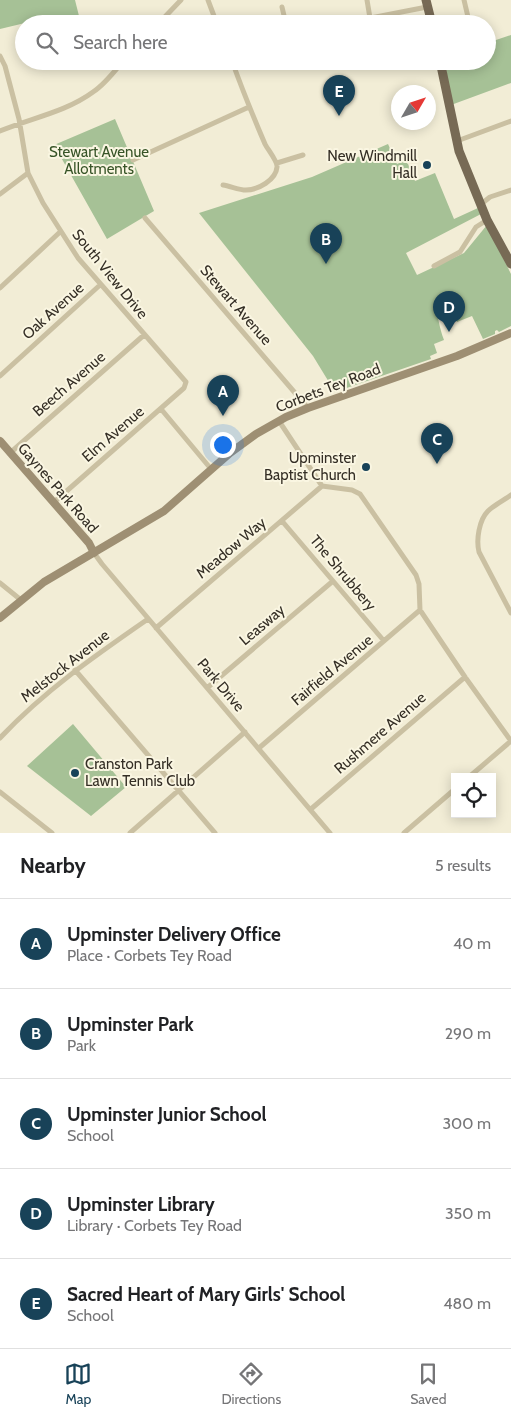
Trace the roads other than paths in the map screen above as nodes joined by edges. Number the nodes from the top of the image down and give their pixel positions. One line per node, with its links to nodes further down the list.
1 (181, 0): 7 (street)
2 (208, 0): 8 (street)
3 (367, 0): 10 (street)
4 (464, 0): 12 (street)
5 (427, 3): 11 (street)
6 (282, 7): 9 (street)
7 (167, 15)
8 (214, 15)
9 (284, 15)
10 (370, 15)
11 (381, 15)
12 (468, 15)
13 (0, 56): 14 (street, South View Drive)
14 (2, 66): 20 (street, South View Drive)
15 (115, 70): 20 (street)
16 (235, 70): 18 (street)
17 (442, 70): 22 (main road)
18 (249, 107): 24 (street); 25 (street)
19 (511, 120): 22 (street)
20 (19, 122): 21 (street); 26 (street, South View Drive)
21 (0, 131)
22 (457, 142): 30 (main road)
23 (303, 155): 25 (street)
24 (132, 160)
25 (277, 163): 27 (street)
26 (28, 173): 29 (street); 33 (street, South View Drive)
27 (223, 185)
28 (511, 190): 30 (street)
29 (0, 194)
30 (480, 205): 32 (main road)
31 (145, 218): 42 (street, Stewart Avenue)
32 (487, 220): 34 (main road); 35 (street)
33 (60, 232): 36 (street, South View Drive); 37 (street)
34 (511, 264)
35 (434, 266)
36 (100, 285): 39 (street, South View Drive); 40 (street, Oak Avenue)
37 (0, 288)
38 (511, 333): 42 (main road, Corbets Tey Road)
39 (144, 335): 41 (street, South View Drive); 46 (street, Beech Avenue)
40 (0, 376)
41 (186, 382): 43 (street, Elm Avenue)
42 (308, 408): 44 (main road, Corbets Tey Road)
43 (161, 409): 47 (street); 50 (street, Elm Avenue)
44 (279, 421): 47 (main road, Corbets Tey Road); 48 (street)
45 (0, 442): 46 (main road, Gaynes Park Road)
46 (10, 453): 50 (main road, Gaynes Park Road)
47 (211, 469): 52 (main road, Corbets Tey Road)
48 (322, 486): 51 (street, Meadow Way); 58 (street)
49 (511, 496): 57 (street)
50 (54, 503): 52 (main road, Gaynes Park Road)
51 (282, 521): 53 (street, The Shrubbery); 62 (street, Meadow Way)
52 (94, 553): 56 (main road, Corbets Tey Road); 61 (street, Park Drive)
53 (333, 581): 63 (street, The Shrubbery); 66 (street, Leasway)
54 (0, 583): 56 (street)
55 (511, 599): 57 (street)
56 (21, 600): 60 (main road, Corbets Tey Road)
57 (506, 604): 59 (street)
58 (420, 610): 63 (street, Fairfield Avenue); 65 (street)
59 (511, 613)
60 (0, 618)
61 (148, 619): 62 (street, Park Drive); 64 (street, Melstock Avenue)
62 (156, 628): 66 (street, Park Drive)
63 (384, 642): 70 (street, Fairfield Avenue)
64 (75, 670): 68 (street, Melstock Avenue); 72 (street)
65 (465, 677): 69 (street); 75 (street, Rushmere Avenue)
66 (208, 688): 67 (street, Park Drive)
67 (244, 732): 70 (street, Park Drive); 72 (street)
68 (0, 738)
69 (511, 741): 71 (street)
70 (259, 748): 75 (street, Park Drive)
71 (475, 773)
72 (179, 790): 77 (street); 78 (street)
73 (0, 792): 76 (street)
74 (451, 793): 80 (street)
75 (310, 809): 79 (street, Park Drive)
76 (52, 833)
77 (130, 833)
78 (215, 833)
79 (330, 833)
80 (404, 833)

